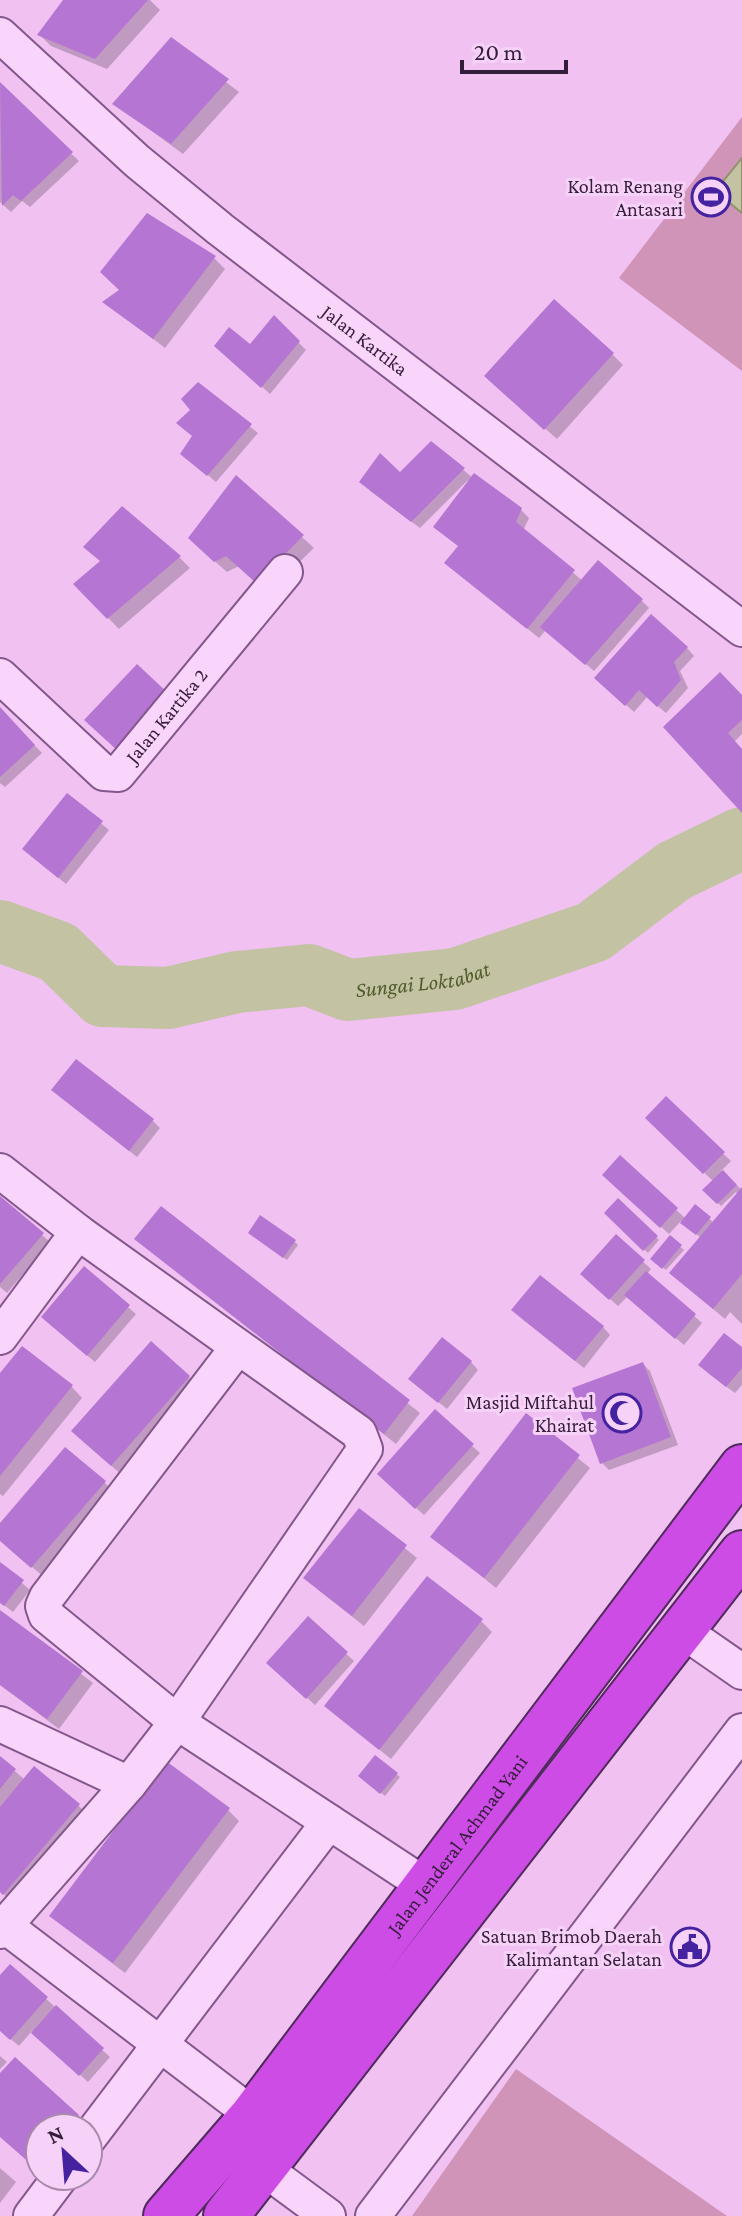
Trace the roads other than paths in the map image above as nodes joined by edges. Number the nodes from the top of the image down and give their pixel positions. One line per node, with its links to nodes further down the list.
1 (0, 35): 3 (street, Jalan Kartika)
2 (285, 572): 4 (street, Jalan Kartika 2)
3 (742, 629)
4 (0, 676)
5 (0, 1171): 6 (street)
6 (78, 1232): 7 (street); 8 (street)
7 (0, 1337)
8 (238, 1347): 13 (street); 13 (street)
9 (742, 1467): 18 (highway, Jalan Jenderal Achmad Yani)
10 (742, 1553): 11 (highway)
11 (683, 1631): 12 (street); 23 (highway)
12 (742, 1672)
13 (177, 1722): 16 (street); 17 (street)
14 (0, 1724): 16 (street)
15 (742, 1731): 29 (street)
16 (129, 1784): 19 (street)
17 (329, 1822): 18 (street); 20 (street)
18 (425, 1885): 21 (highway, Jalan Jenderal Achmad Yani)
19 (1, 1926): 20 (street)
20 (160, 2044): 21 (street); 22 (street)
21 (253, 2115): 26 (highway, Jalan Jenderal Achmad Yani)
22 (104, 2118)
23 (263, 2168): 27 (highway); 28 (street)
24 (49, 2192): 25 (street)
25 (31, 2216)
26 (166, 2216)
27 (226, 2216)
28 (328, 2216)
29 (373, 2216)

